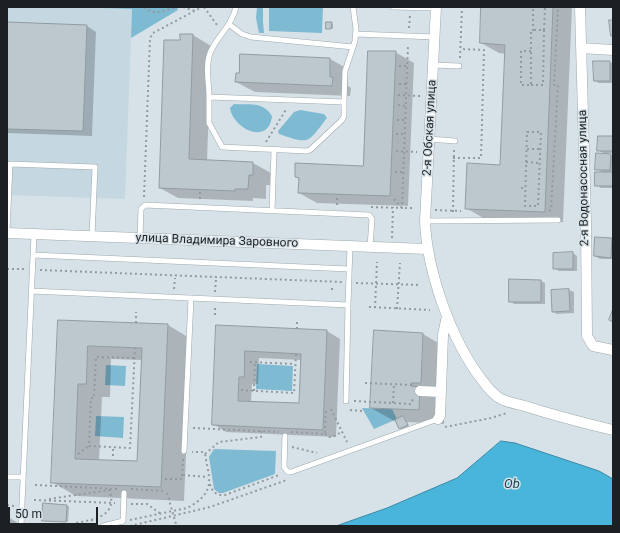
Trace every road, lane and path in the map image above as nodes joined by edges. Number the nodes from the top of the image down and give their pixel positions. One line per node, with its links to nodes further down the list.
1 (144, 7): 2 (path)
2 (176, 7)
3 (183, 7): 15 (path)
4 (203, 7): 15 (path); 19 (path)
5 (236, 7): 16 (lane)
6 (353, 7): 20 (lane)
7 (393, 7): 13 (lane)
8 (462, 7): 25 (path)
9 (533, 7): 17 (path)
10 (545, 7): 18 (path)
11 (558, 7): 77 (path)
12 (580, 7): 24 (street, 2-я Водонасосная улица)
13 (410, 8): 14 (lane); 21 (path)
14 (436, 8): 22 (street, 2-я Обская улица)
15 (194, 11): 68 (path)
16 (230, 25): 19 (lane); 23 (lane)
17 (533, 30): 18 (path); 27 (path)
18 (544, 30): 34 (path)
19 (223, 33): 37 (lane)
20 (356, 34): 21 (lane); 23 (lane)
21 (409, 36): 22 (lane); 30 (path)
22 (435, 37): 28 (street, 2-я Обская улица)
23 (353, 47): 40 (lane)
24 (581, 48): 26 (street); 120 (street, 2-я Водонасосная улица)
25 (461, 49): 31 (path); 56 (path)
26 (613, 50)
27 (531, 51): 34 (path); 34 (path)
28 (433, 65): 31 (lane); 38 (street, 2-я Обская улица)
29 (400, 66): 30 (path)
30 (408, 66): 33 (path)
31 (459, 66)
32 (399, 84): 33 (path)
33 (407, 84): 36 (path)
34 (530, 85)
35 (398, 95): 36 (path)
36 (406, 96): 38 (path); 42 (path)
37 (210, 97): 39 (lane); 49 (lane)
38 (431, 97): 47 (street, 2-я Обская улица)
39 (292, 100): 40 (lane); 49 (path)
40 (344, 102): 52 (lane)
41 (398, 106): 42 (path)
42 (406, 106): 44 (path)
43 (397, 120): 44 (path)
44 (405, 120): 46 (path)
45 (396, 134): 46 (path)
46 (405, 134): 54 (path)
47 (429, 139): 48 (lane); 55 (street, 2-я Обская улица)
48 (455, 141): 56 (path)
49 (261, 149): 52 (lane)
50 (527, 149): 51 (path); 51 (path); 57 (path)
51 (540, 149): 58 (path)
52 (274, 150): 74 (lane)
53 (396, 151): 54 (path)
54 (404, 151): 55 (path); 61 (path)
55 (429, 152): 73 (street, 2-я Обская улица)
56 (453, 158): 75 (path)
57 (526, 162): 58 (path); 63 (path)
58 (540, 163): 63 (path)
59 (8, 164): 81 (lane); 83 (lane)
60 (395, 172): 61 (path)
61 (403, 172): 72 (path)
62 (520, 188): 63 (path)
63 (526, 188)
64 (200, 192): 67 (path)
65 (337, 197): 69 (path)
66 (394, 199): 72 (path)
67 (200, 201)
68 (144, 206): 74 (lane); 84 (lane)
69 (344, 206)
70 (365, 206): 71 (path)
71 (393, 207): 72 (path); 87 (path)
72 (402, 208): 73 (path)
73 (425, 209): 75 (path); 80 (street, 2-я Обская улица)
74 (272, 211): 86 (lane)
75 (453, 211): 76 (path); 78 (path)
76 (468, 211)
77 (544, 213)
78 (453, 220): 79 (lane); 80 (lane)
79 (558, 220)
80 (425, 221): 88 (street, 2-я Обская улица)
81 (7, 233): 82 (street, улица Владимира Заровного)
82 (34, 234): 83 (street, улица Владимира Заровного); 89 (lane)
83 (92, 236): 84 (street, улица Владимира Заровного)
84 (140, 238): 85 (street, улица Владимира Заровного)
85 (350, 246): 86 (street, улица Владимира Заровного); 93 (lane)
86 (370, 247): 87 (street, улица Владимира Заровного)
87 (391, 247): 88 (street, улица Владимира Заровного)
88 (428, 249): 115 (street, 2-я Обская улица)
89 (32, 255): 93 (lane); 94 (lane)
90 (377, 262): 98 (path)
91 (400, 263): 100 (path)
92 (7, 269): 94 (path)
93 (349, 269): 97 (lane)
94 (32, 270): 97 (path); 104 (lane)
95 (175, 278): 102 (path)
96 (216, 279): 105 (path)
97 (349, 282): 98 (path); 108 (lane)
98 (376, 283): 100 (path); 110 (path)
99 (332, 285): 103 (path)
100 (399, 285): 101 (path); 111 (path)
101 (420, 285)
102 (174, 290)
103 (332, 290)
104 (31, 291): 106 (lane); 160 (lane)
105 (215, 293)
106 (191, 298): 108 (lane); 141 (lane)
107 (215, 304): 114 (path)
108 (348, 305): 132 (lane)
109 (369, 307): 110 (path)
110 (375, 308): 111 (path)
111 (397, 309): 113 (path)
112 (136, 312): 117 (path)
113 (434, 314)
114 (214, 315)
115 (448, 316): 131 (street); 135 (street, 2-я Обская улица)
116 (297, 318): 118 (path)
117 (136, 323)
118 (297, 329)
119 (135, 348): 122 (path)
120 (613, 350)
121 (296, 354): 125 (path)
122 (134, 358): 148 (path); 149 (path)
123 (250, 362): 124 (path)
124 (255, 362): 125 (path); 129 (path)
125 (295, 364): 129 (path)
126 (365, 382): 127 (path)
127 (394, 384): 130 (path); 134 (path)
128 (241, 390): 129 (path)
129 (254, 391)
130 (415, 392): 131 (street); 134 (path)
131 (441, 392): 140 (street)
132 (346, 401)
133 (370, 402): 134 (path)
134 (393, 403)
135 (526, 406): 140 (path); 142 (street, 2-я Обская улица)
136 (326, 409): 147 (path)
137 (331, 409): 145 (path)
138 (350, 410): 139 (path)
139 (362, 411)
140 (440, 423): 156 (lane)
141 (185, 428): 143 (path); 152 (lane)
142 (613, 430)
143 (261, 431): 146 (path); 154 (path)
144 (290, 432): 147 (path)
145 (342, 432): 147 (path); 151 (path)
146 (284, 434): 150 (lane)
147 (325, 434)
148 (89, 446): 149 (path); 153 (path)
149 (113, 447): 155 (path)
150 (285, 447): 156 (path); 157 (lane)
151 (350, 447)
152 (184, 451): 154 (path); 158 (path)
153 (78, 454)
154 (205, 454): 161 (path)
155 (113, 456)
156 (329, 459): 157 (lane)
157 (288, 472): 164 (path)
158 (183, 476): 161 (path); 162 (path)
159 (7, 477): 160 (lane)
160 (23, 477): 179 (lane)
161 (208, 477): 164 (path)
162 (165, 478)
163 (289, 479): 175 (path)
164 (209, 483): 173 (path)
165 (35, 485): 166 (path)
166 (110, 489): 168 (path); 170 (path); 171 (path)
167 (131, 489): 173 (path)
168 (124, 491): 172 (lane)
169 (34, 500): 170 (path)
170 (44, 500): 171 (path)
171 (111, 503): 172 (path); 176 (path)
172 (124, 504): 174 (path); 177 (lane)
173 (173, 511): 174 (path); 175 (path)
174 (162, 514): 177 (path)
175 (174, 516): 178 (path); 183 (path)
176 (92, 520): 180 (path); 181 (path)
177 (123, 521): 182 (lane)
178 (176, 524)
179 (21, 526)
180 (73, 526)
181 (91, 526)
182 (103, 526)
183 (129, 526)

